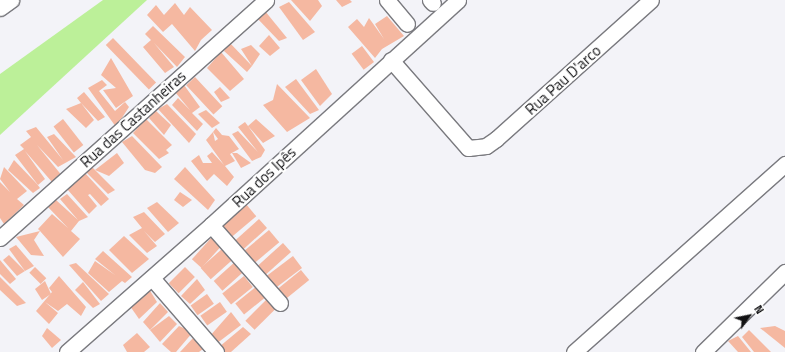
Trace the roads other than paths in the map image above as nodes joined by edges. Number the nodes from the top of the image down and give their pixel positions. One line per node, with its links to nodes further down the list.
1 (11, 0): 6 (street)
2 (266, 0): 11 (street, Rua das Castanheiras)
3 (458, 0): 8 (street, Rua dos Ipês)
4 (651, 0): 8 (street, Rua Pau D'arco)
5 (382, 1): 7 (street)
6 (0, 8)
7 (407, 24)
8 (391, 60): 10 (street, Rua dos Ipês)
9 (785, 164): 17 (street)
10 (211, 225): 13 (street, Rua dos Ipês); 14 (street)
11 (0, 238)
12 (785, 272): 18 (street)
13 (152, 278): 15 (street, Rua dos Ipês); 16 (street)
14 (280, 303)
15 (72, 351)
16 (216, 352)
17 (574, 352)
18 (703, 352)

